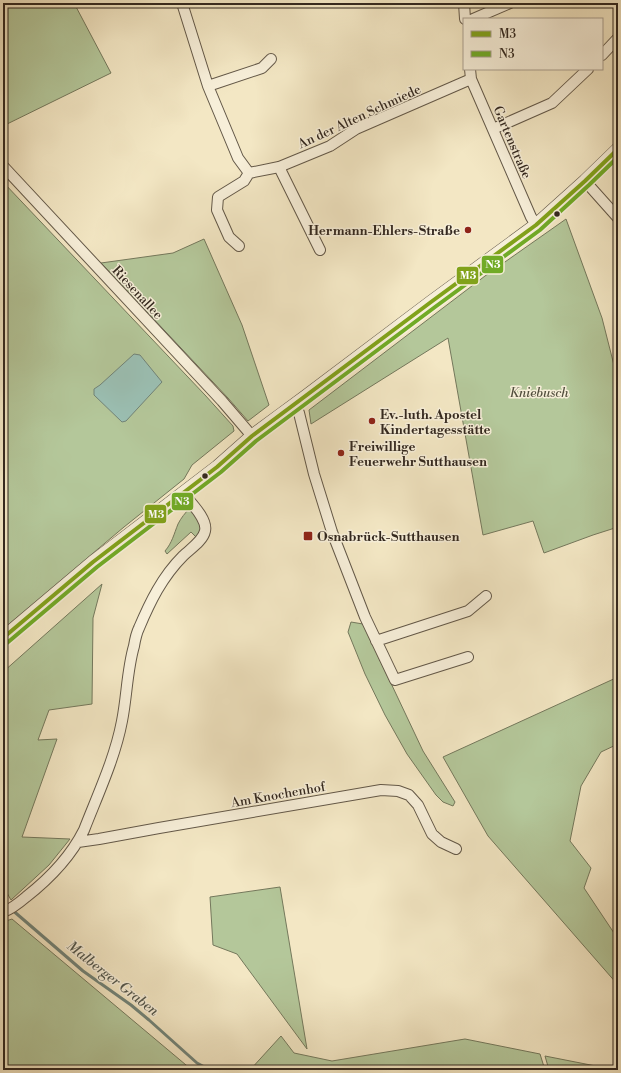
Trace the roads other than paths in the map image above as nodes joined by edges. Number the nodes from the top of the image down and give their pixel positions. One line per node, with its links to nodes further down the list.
1 (182, 3): 11 (street)
2 (464, 3): 4 (street)
3 (510, 3): 5 (street)
4 (465, 18)
5 (475, 18)
6 (618, 38): 7 (street)
7 (603, 54)
8 (271, 59): 11 (street)
9 (587, 70): 12 (street)
10 (471, 74): 12 (street, Gartenstraße); 15 (street, An der Alten Schmiede)
11 (208, 86): 16 (street)
12 (493, 128): 19 (street, Gartenstraße)
13 (618, 149): 17 (street)
14 (3, 166): 23 (street, Riesenallee)
15 (279, 167): 16 (street, An der Alten Schmiede); 21 (street)
16 (250, 173): 20 (street)
17 (586, 181): 18 (street); 19 (street)
18 (618, 218)
19 (536, 225): 22 (street)
20 (240, 246)
21 (320, 250)
22 (294, 405): 23 (street); 27 (street)
23 (252, 436): 24 (street)
24 (183, 493): 26 (street); 29 (street)
25 (486, 596): 27 (street)
26 (3, 638)
27 (376, 641): 28 (street)
28 (468, 657)
29 (78, 842): 30 (street, Am Knochenhof); 31 (street)
30 (456, 849)
31 (4, 912)

